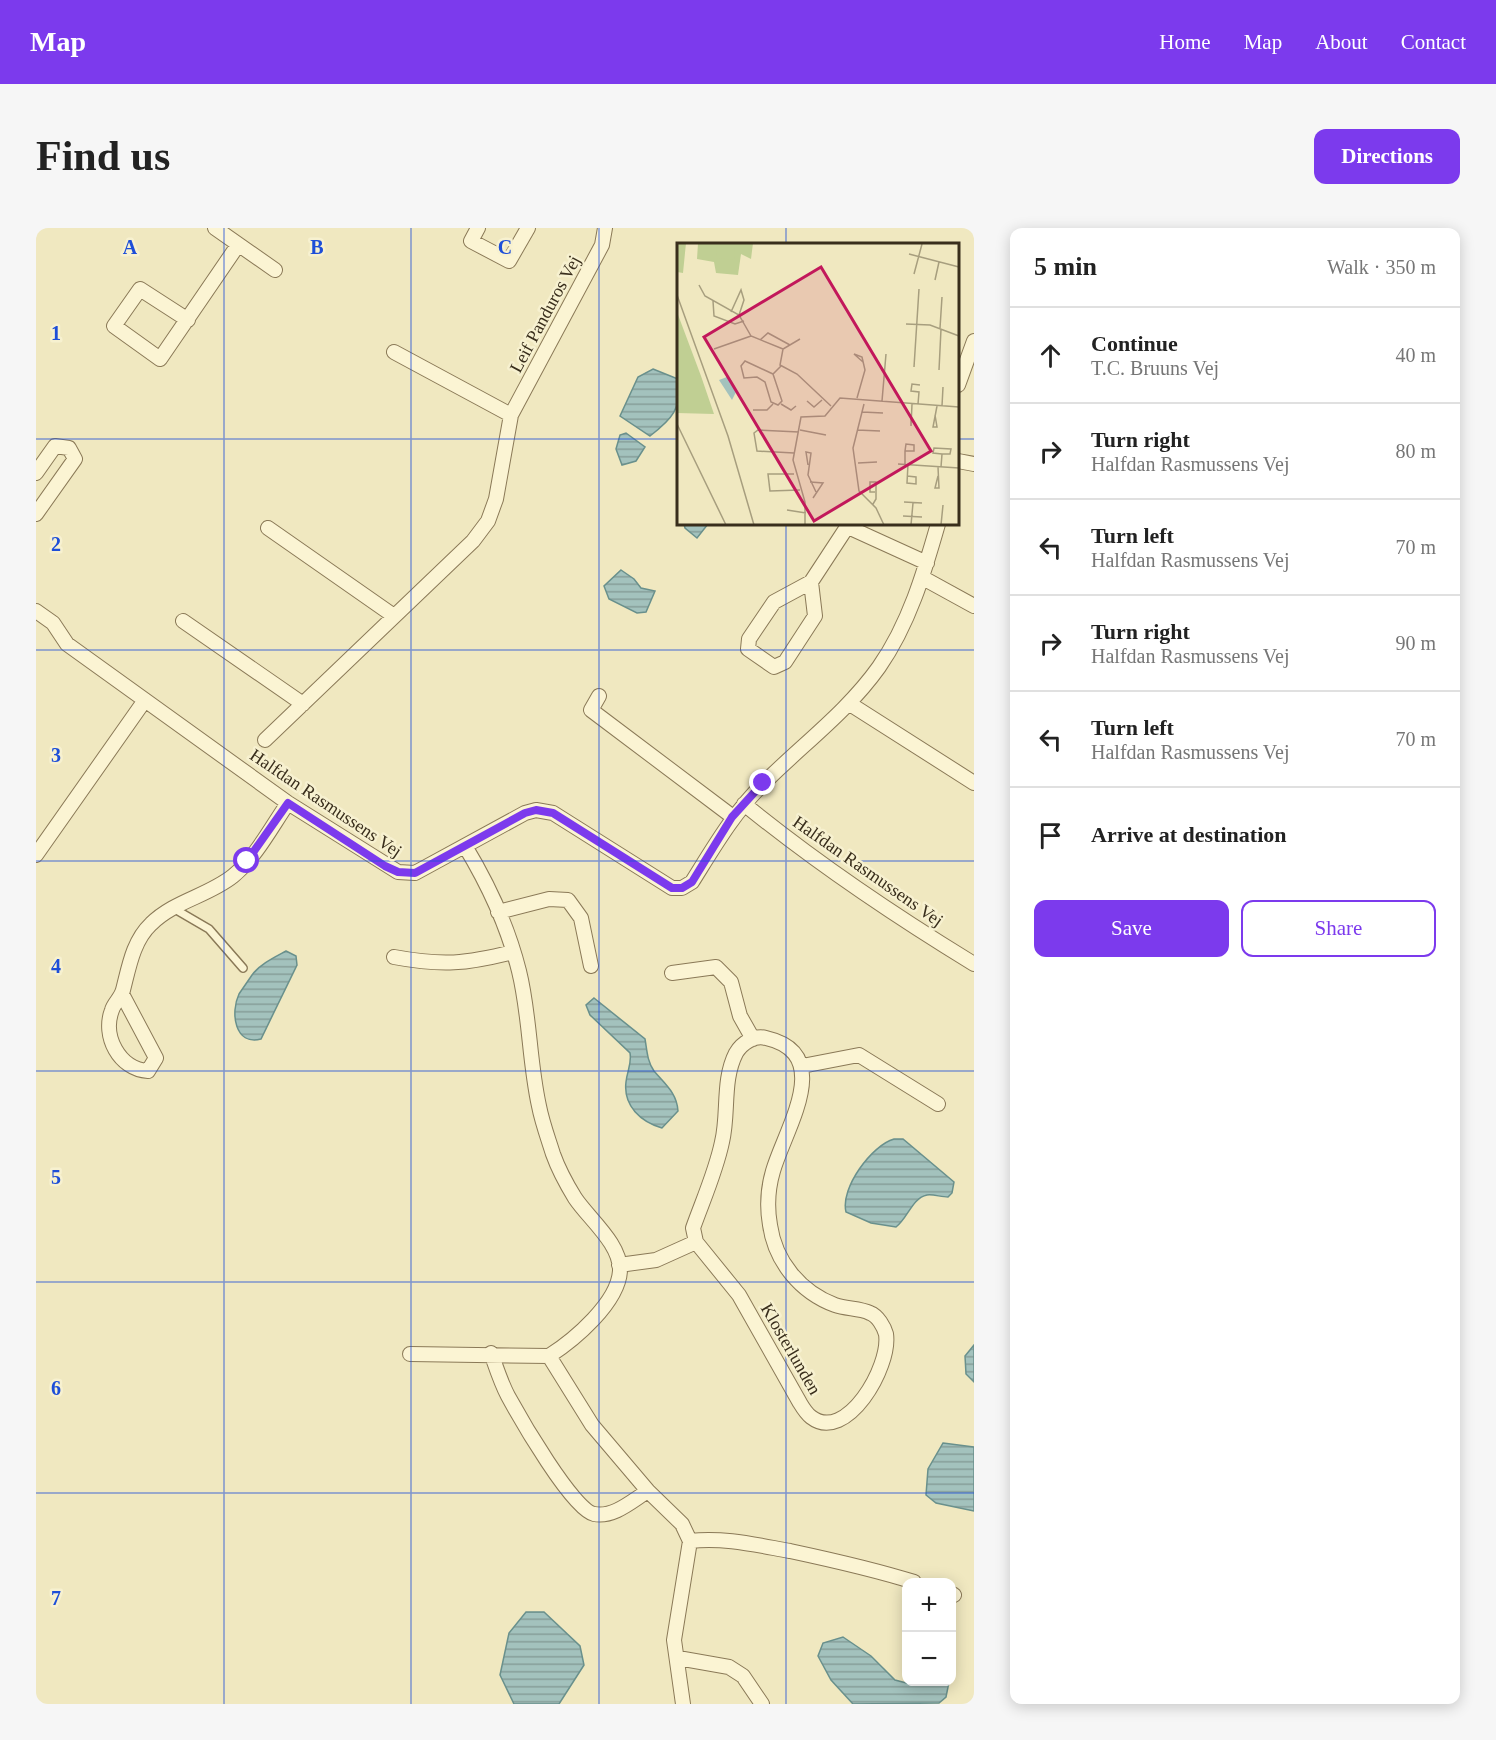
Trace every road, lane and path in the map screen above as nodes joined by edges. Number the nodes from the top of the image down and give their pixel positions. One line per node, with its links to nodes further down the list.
1 (478, 228): 2 (street)
2 (528, 228)
3 (605, 228): 11 (street, Leif Panduros Vej)
4 (220, 229): 5 (street)
5 (238, 245): 6 (street); 7 (street)
6 (275, 270)
7 (188, 321): 7 (street)
8 (974, 341): 10 (street)
9 (394, 352): 11 (street)
10 (959, 380)
11 (511, 415): 24 (street, Leif Panduros Vej)
12 (959, 461): 13 (street)
13 (974, 464)
14 (36, 473): 15 (street)
15 (36, 514)
16 (848, 525): 19 (street); 21 (street)
17 (938, 525): 19 (street, Halfdan Rasmussens Vej)
18 (268, 528): 24 (street)
19 (927, 563): 20 (street, Halfdan Rasmussens Vej)
20 (923, 578): 22 (street); 29 (street, Halfdan Rasmussens Vej)
21 (811, 582): 21 (street)
22 (974, 606)
23 (36, 611): 27 (street, Halfdan Rasmussens Vej)
24 (394, 616): 28 (street, Leif Panduros Vej)
25 (183, 621): 28 (street)
26 (599, 696): 34 (street)
27 (145, 699): 32 (street, Halfdan Rasmussens Vej); 36 (street)
28 (303, 704): 30 (street, Leif Panduros Vej)
29 (850, 704): 31 (street); 33 (street, Halfdan Rasmussens Vej)
30 (265, 740)
31 (974, 783)
32 (288, 803): 35 (street, Halfdan Rasmussens Vej); 37 (street)
33 (744, 804): 34 (street, Halfdan Rasmussens Vej); 41 (street, Halfdan Rasmussens Vej)
34 (732, 817): 35 (street, Halfdan Rasmussens Vej)
35 (465, 846): 38 (street)
36 (36, 855)
37 (172, 907): 43 (lane); 45 (street)
38 (498, 912): 39 (street); 42 (street)
39 (513, 952): 40 (street); 50 (street)
40 (394, 957)
41 (974, 964)
42 (591, 966)
43 (243, 968)
44 (672, 973): 46 (street)
45 (122, 994): 45 (street)
46 (753, 1039): 47 (street); 49 (street)
47 (802, 1066): 48 (street); 49 (street, Klosterlunden)
48 (939, 1104)
49 (696, 1242): 50 (street)
50 (620, 1265): 53 (street)
51 (491, 1353): 52 (street); 53 (street); 54 (street)
52 (410, 1354)
53 (549, 1356): 54 (street)
54 (648, 1491): 55 (street)
55 (690, 1541): 56 (street); 57 (street)
56 (902, 1578)
57 (678, 1658): 58 (street); 59 (street)
58 (684, 1704)
59 (762, 1704)

